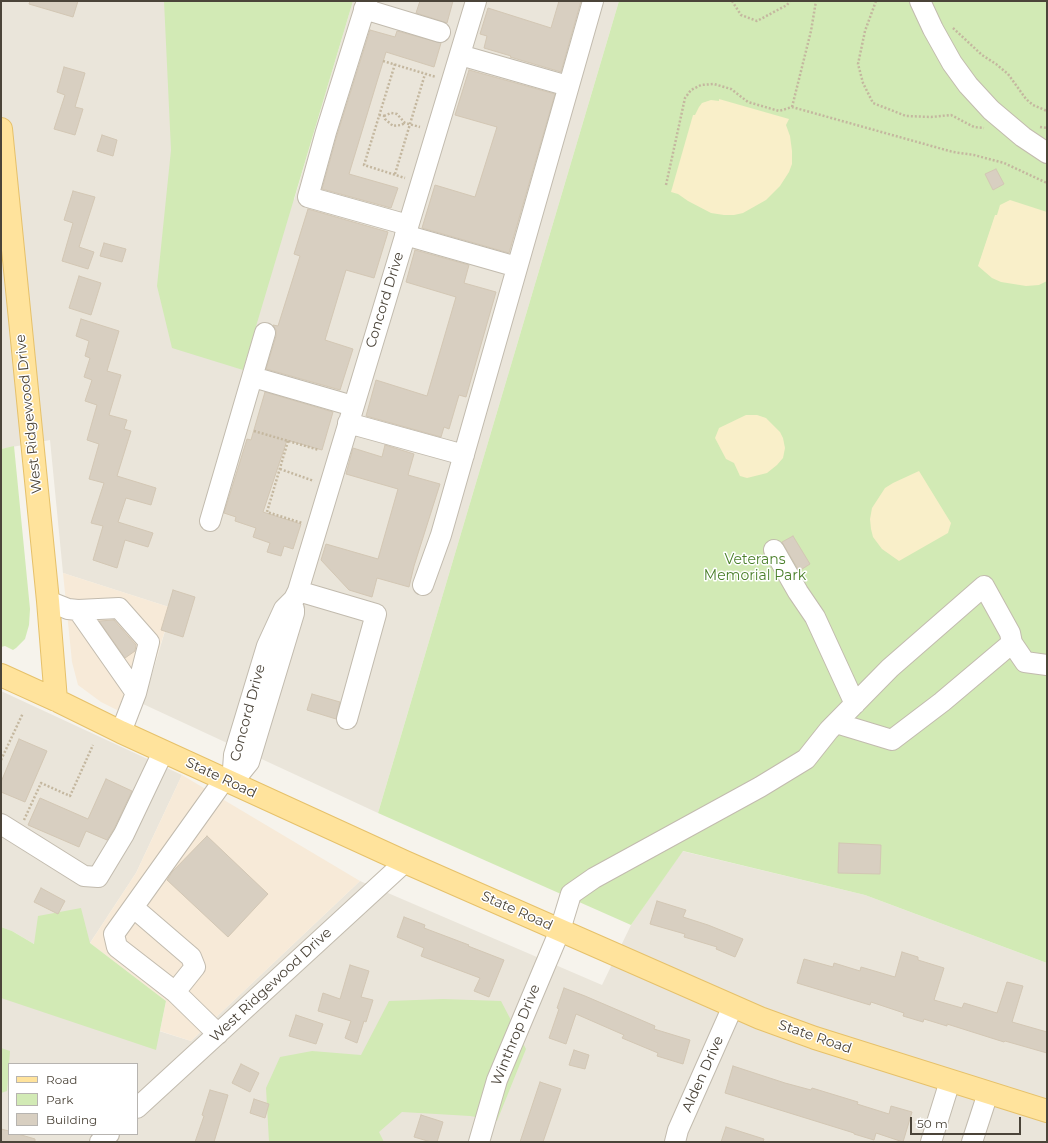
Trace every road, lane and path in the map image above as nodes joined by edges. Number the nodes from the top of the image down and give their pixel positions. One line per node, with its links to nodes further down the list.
1 (476, 1): 11 (street, Concord Drive)
2 (593, 1): 16 (street)
3 (732, 1): 4 (path)
4 (790, 1)
5 (816, 1): 17 (path)
6 (876, 1): 23 (path)
7 (920, 1): 25 (street)
8 (366, 5): 10 (street); 30 (street)
9 (950, 23): 18 (path)
10 (440, 32)
11 (460, 55): 15 (street, Concord Drive); 16 (street)
12 (383, 61): 13 (path)
13 (394, 64): 14 (path); 19 (path)
14 (425, 74): 15 (path); 22 (path)
15 (452, 82): 27 (street, Concord Drive)
16 (568, 86): 31 (street)
17 (792, 107): 28 (path); 29 (path)
18 (1047, 111)
19 (379, 115): 20 (path); 26 (path)
20 (384, 116): 21 (path); 21 (path)
21 (405, 123): 22 (path)
22 (410, 125): 26 (path)
23 (987, 128)
24 (1, 129): 46 (main road, West Ridgewood Drive)
25 (1047, 153)
26 (395, 174): 27 (path)
27 (421, 183): 30 (street, Concord Drive)
28 (1047, 183)
29 (666, 185)
30 (406, 230): 31 (street); 34 (street, Concord Drive)
31 (517, 267): 38 (street)
32 (265, 333): 33 (street)
33 (253, 377): 34 (street); 41 (street)
34 (350, 415): 38 (street); 40 (street, Concord Drive)
35 (254, 431): 36 (path)
36 (288, 441): 37 (path); 39 (path)
37 (319, 450)
38 (464, 455): 44 (street)
39 (280, 469): 40 (path); 42 (path)
40 (329, 486): 42 (street, Concord Drive)
41 (210, 520)
42 (317, 527): 45 (street, Concord Drive)
43 (774, 550): 53 (street)
44 (423, 585)
45 (296, 595): 55 (street); 61 (street, Concord Drive)
46 (48, 601): 47 (street); 52 (main road, West Ridgewood Drive)
47 (78, 610): 51 (street); 51 (street)
48 (1012, 642): 49 (street); 53 (street, Winthrop Drive); 56 (street)
49 (1047, 665)
50 (1, 675): 52 (main road, State Road)
51 (136, 693): 57 (street)
52 (56, 700): 57 (main road, State Road)
53 (855, 704): 56 (street, Winthrop Drive)
54 (23, 713): 60 (path)
55 (347, 720)
56 (836, 723): 65 (street, Winthrop Drive)
57 (121, 732): 59 (main road, State Road)
58 (93, 745): 62 (path)
59 (163, 752): 61 (main road, State Road); 62 (street)
60 (1, 760)
61 (228, 782): 63 (main road, State Road); 64 (street, Concord Drive)
62 (9, 830)
63 (405, 862): 65 (main road, State Road); 68 (street, West Ridgewood Drive)
64 (134, 908): 66 (street); 66 (street, Concord Drive)
65 (560, 930): 67 (main road, State Road); 75 (street, Winthrop Drive)
66 (174, 992): 68 (street)
67 (733, 1006): 69 (main road, State Road); 76 (street, Alden Drive)
68 (218, 1034): 71 (street, West Ridgewood Drive)
69 (950, 1081): 70 (main road, State Road); 77 (street)
70 (988, 1092): 72 (main road, State Road); 78 (street)
71 (138, 1107)
72 (1047, 1111)
73 (108, 1135): 74 (street)
74 (100, 1142)
75 (479, 1142)
76 (675, 1142)
77 (931, 1142)
78 (972, 1142)

